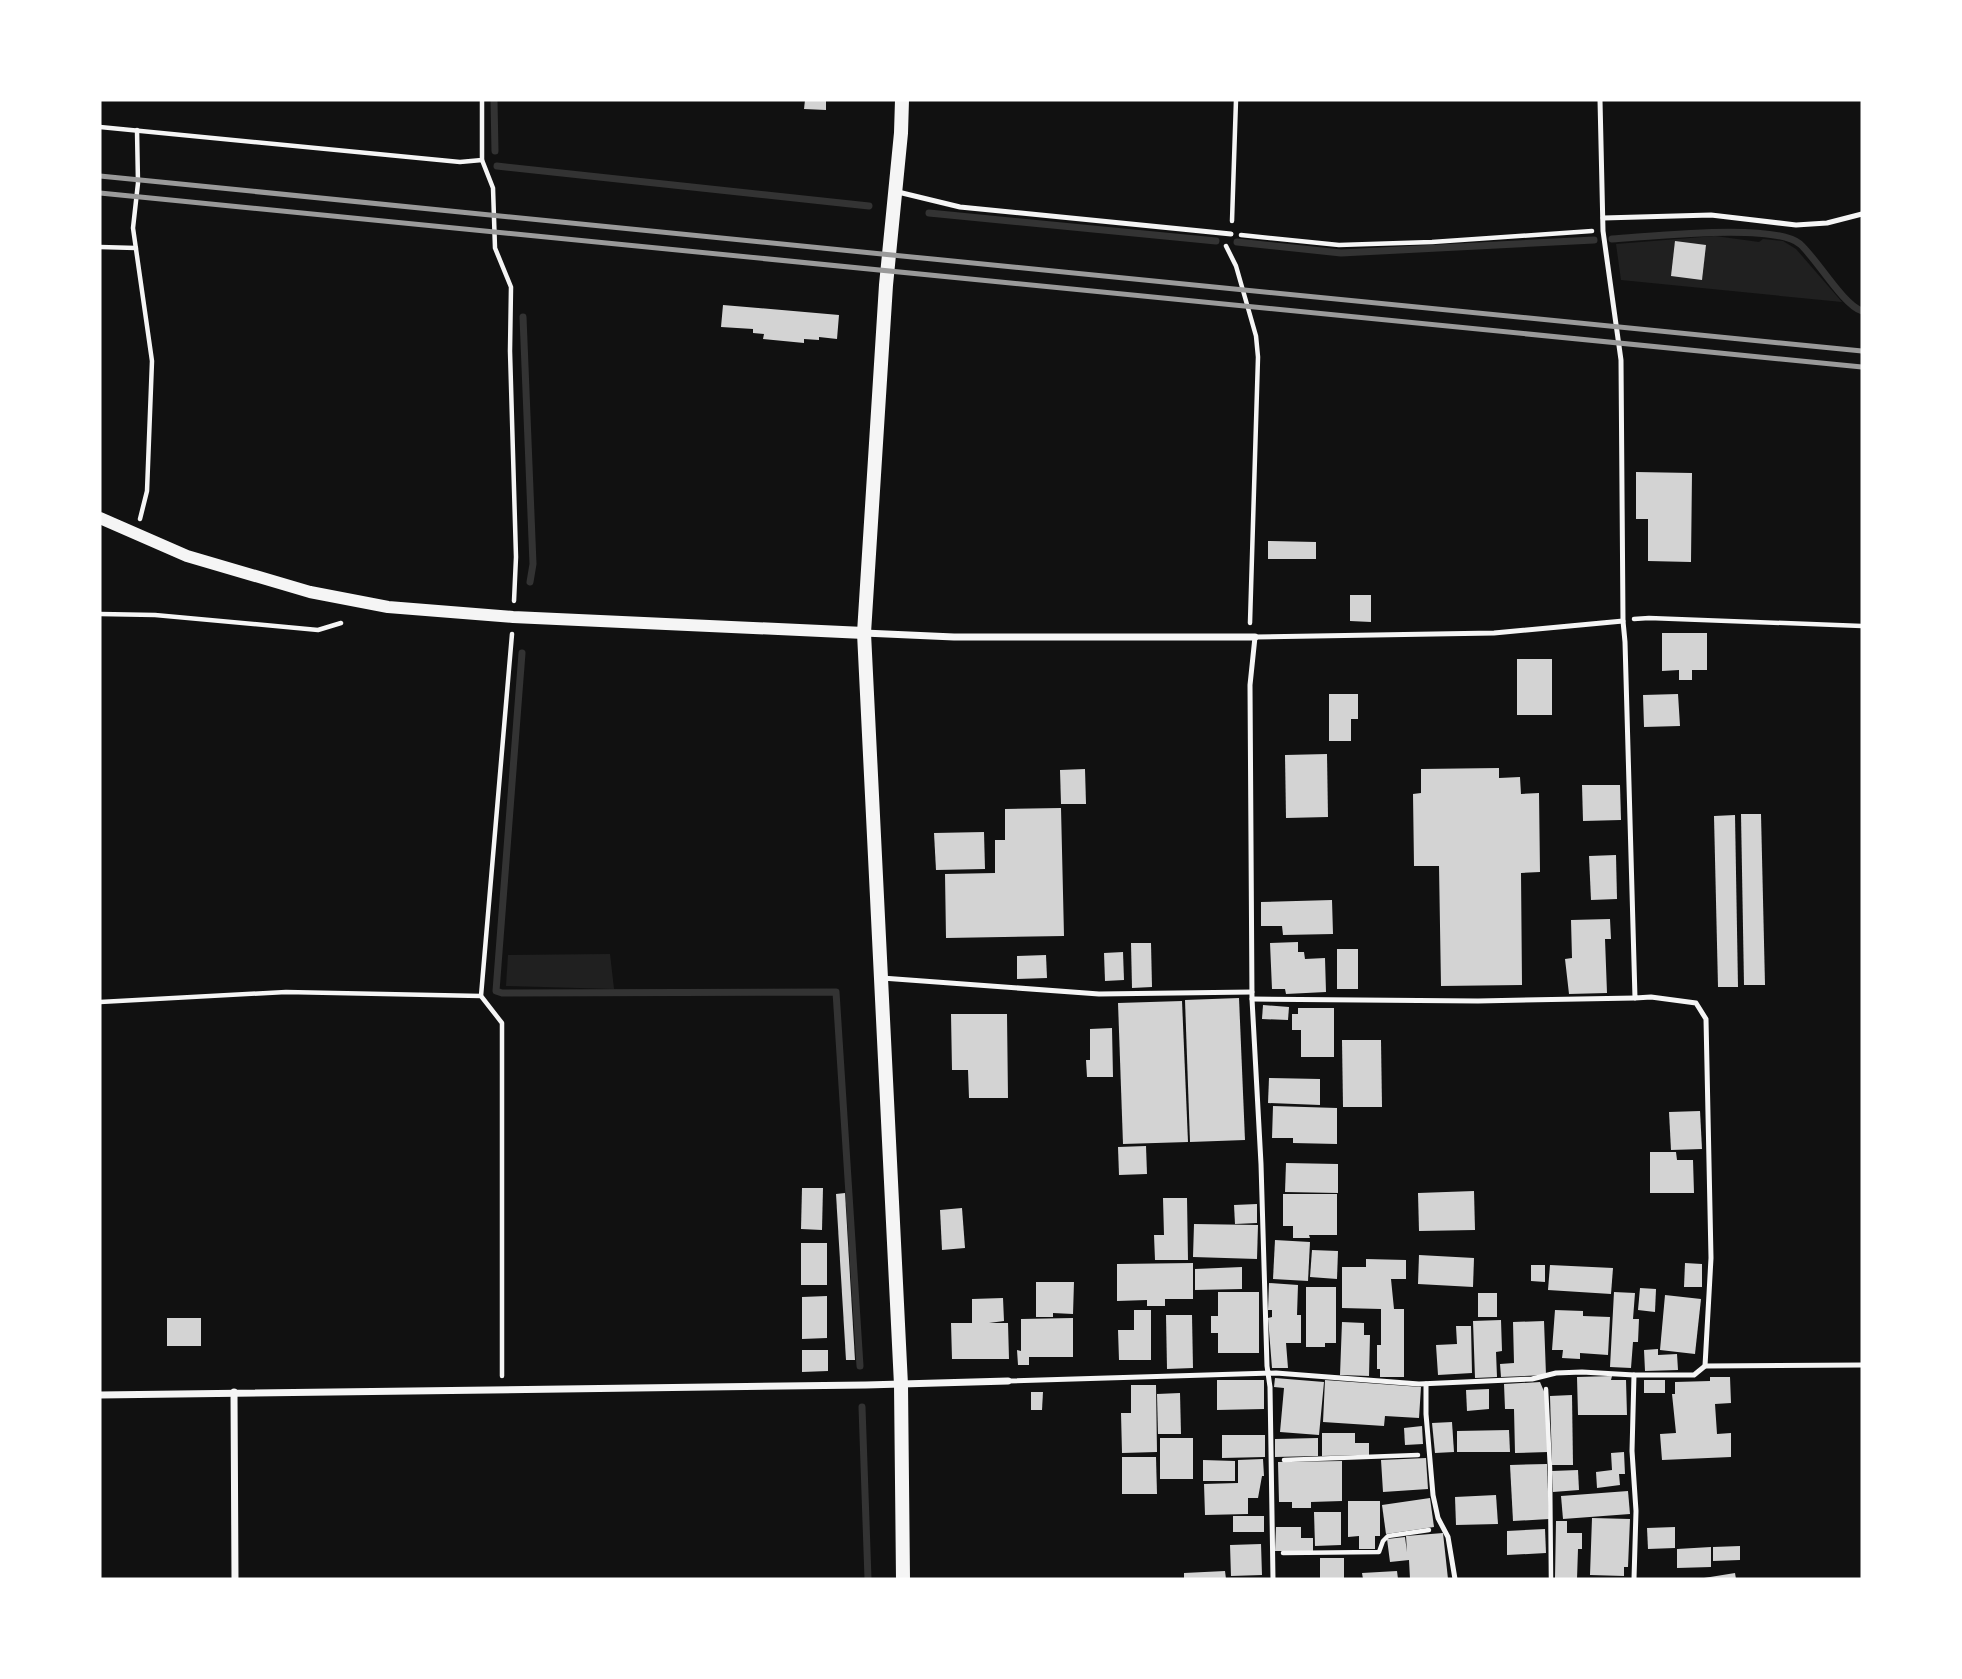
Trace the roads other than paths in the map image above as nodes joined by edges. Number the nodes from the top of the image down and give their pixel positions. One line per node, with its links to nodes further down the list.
1 (902, 100): 3 (main road)
2 (1600, 100): 5 (lane)
3 (895, 191): 6 (lane); 9 (main road)
4 (1862, 214): 5 (lane)
5 (1603, 218): 8 (lane)
6 (1231, 234)
7 (100, 518): 9 (street)
8 (1623, 621): 10 (lane); 13 (lane)
9 (864, 633): 10 (street); 11 (main road)
10 (1255, 638): 12 (lane)
11 (881, 978): 12 (lane); 20 (main road)
12 (1252, 995): 13 (lane); 16 (lane)
13 (1635, 998): 15 (lane)
14 (1862, 1365): 15 (lane)
15 (1705, 1366): 17 (lane)
16 (1268, 1374): 18 (lane); 19 (lane); 25 (lane)
17 (1634, 1376): 19 (lane); 27 (lane)
18 (1008, 1381): 20 (street)
19 (1426, 1384): 26 (lane)
20 (901, 1385): 21 (street); 24 (main road)
21 (234, 1392): 22 (street); 23 (street)
22 (100, 1395)
23 (235, 1579)
24 (903, 1579)
25 (1273, 1579)
26 (1455, 1579)
27 (1634, 1579)

